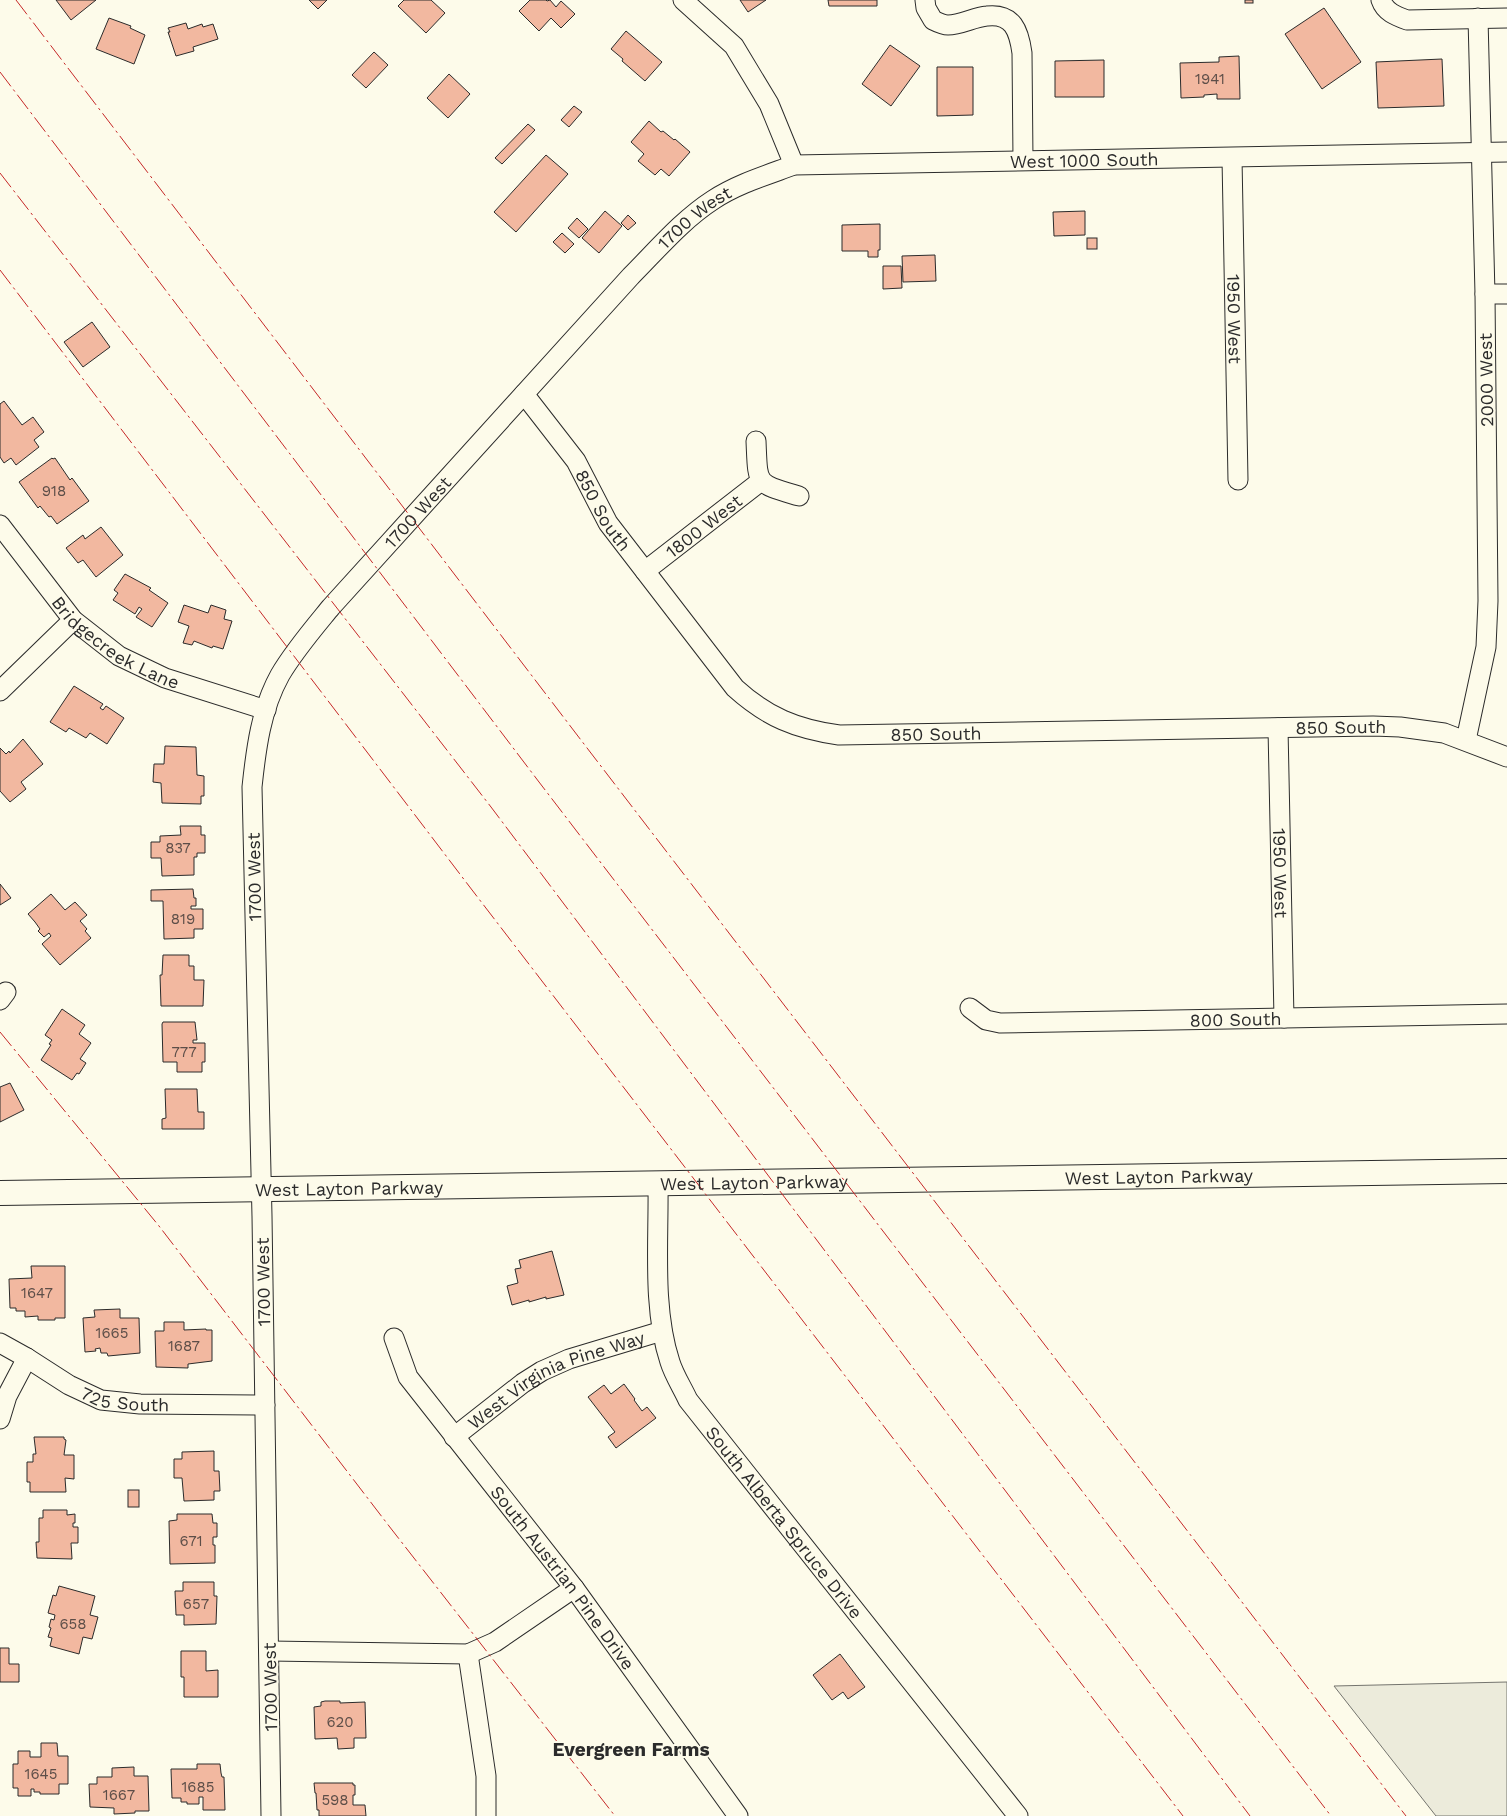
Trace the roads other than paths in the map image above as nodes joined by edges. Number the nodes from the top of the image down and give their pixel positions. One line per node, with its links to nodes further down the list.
1 (683, 0): 10 (street)
2 (925, 0): 9 (street)
3 (1384, 5): 4 (street)
4 (1478, 18): 5 (street); 7 (street, 2000 West)
5 (1507, 18)
6 (1507, 152): 7 (street, West 1000 South)
7 (1482, 153): 8 (street, West 1000 South); 11 (street, 2000 West)
8 (1232, 158): 9 (street, West 1000 South); 15 (street, 1950 West)
9 (1023, 160): 10 (street, West 1000 South)
10 (794, 165): 13 (street, 1700 West)
11 (1485, 294): 12 (street); 24 (street, 2000 West)
12 (1507, 294)
13 (524, 394): 19 (street, 850 South); 22 (street, 1700 West)
14 (756, 441): 16 (street)
15 (1238, 480)
16 (761, 481): 17 (street); 19 (street, 1800 West)
17 (799, 496)
18 (0, 525): 20 (street, Bridgecreek Lane)
19 (645, 571): 23 (street, 850 South)
20 (73, 620): 21 (street); 22 (street, Bridgecreek Lane)
21 (0, 691)
22 (266, 710): 31 (street, 1700 West)
23 (1278, 728): 24 (street, 850 South); 28 (street, 1950 West)
24 (1466, 740): 25 (street, 850 South)
25 (1507, 756)
26 (970, 1008): 28 (street, 800 South)
27 (1507, 1014): 28 (street, 800 South)
28 (1284, 1018)
29 (1507, 1172): 30 (main road, West Layton Parkway)
30 (658, 1183): 31 (main road, West Layton Parkway); 33 (street, South Alberta Spruce Drive)
31 (262, 1189): 32 (main road, West Layton Parkway); 37 (street, 1700 West)
32 (0, 1193)
33 (662, 1331): 39 (street, West Virginia Pine Way); 46 (street, South Alberta Spruce Drive)
34 (394, 1338): 39 (street, South Austrian Pine Drive)
35 (0, 1343): 36 (street, 725 South)
36 (27, 1358): 37 (street, 725 South); 38 (street)
37 (266, 1404): 41 (street, 1700 West)
38 (0, 1419)
39 (454, 1437): 40 (street, South Austrian Pine Drive)
40 (574, 1588): 42 (street); 45 (street, South Austrian Pine Drive)
41 (270, 1651): 42 (street); 43 (street, 1700 West)
42 (468, 1654): 44 (street)
43 (271, 1816)
44 (486, 1816)
45 (738, 1816)
46 (1018, 1816)

